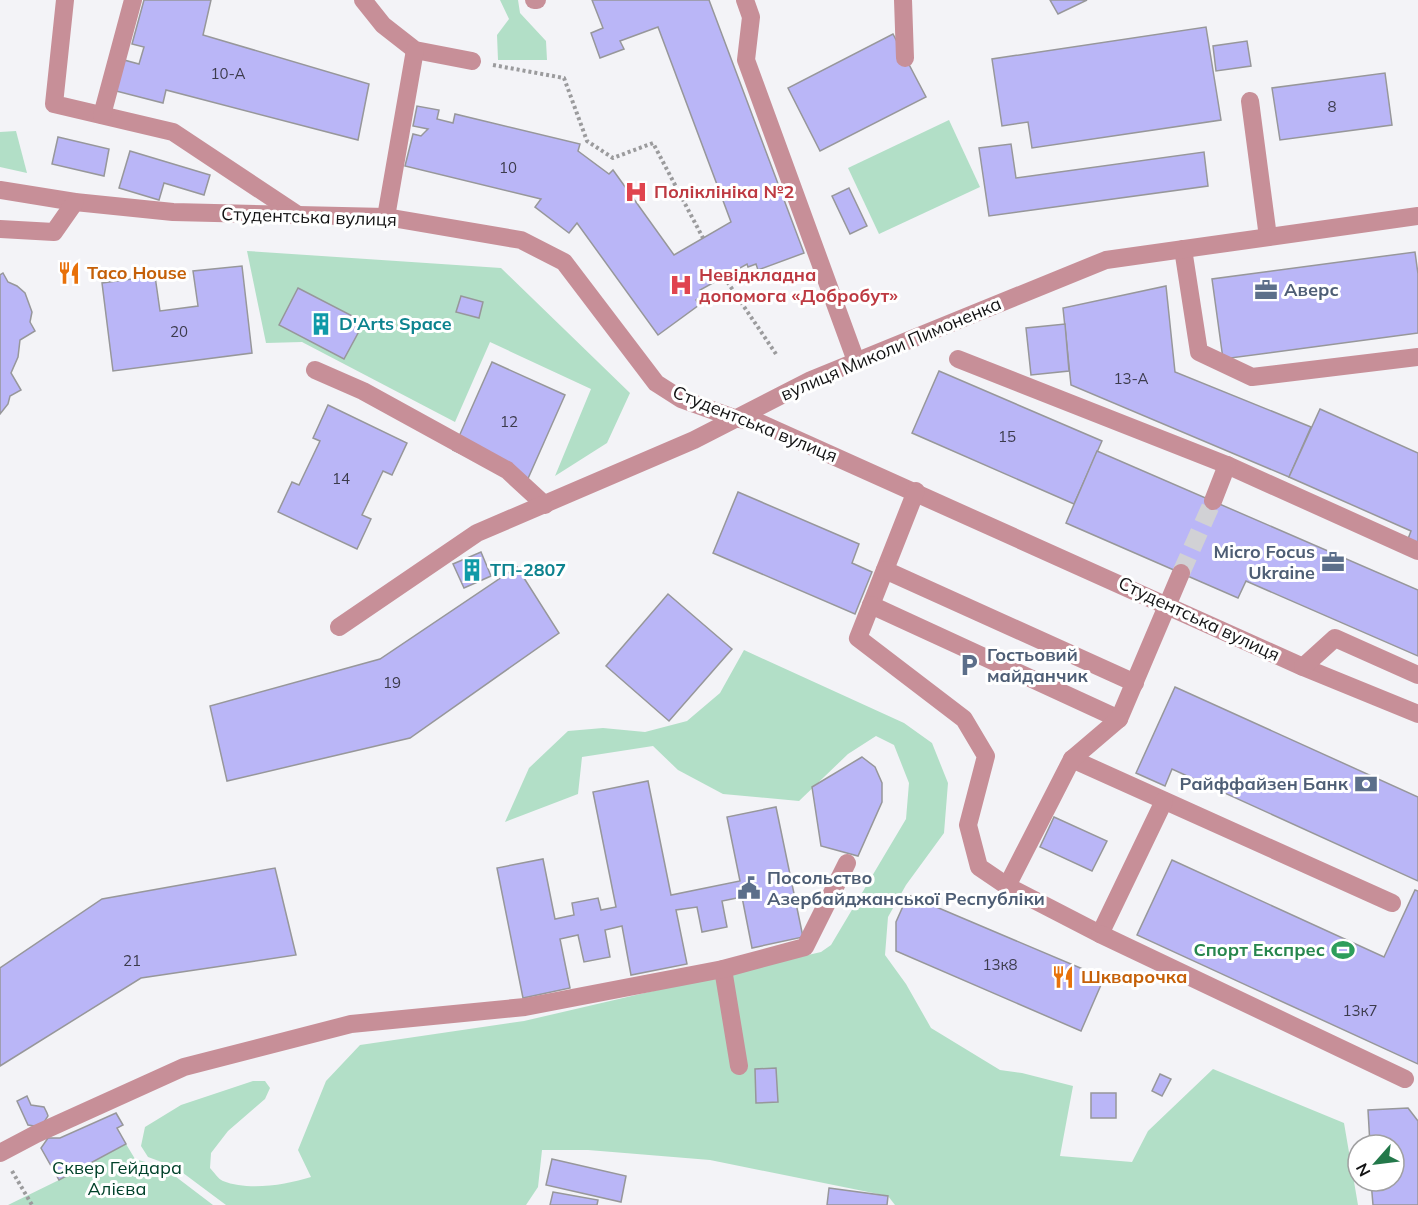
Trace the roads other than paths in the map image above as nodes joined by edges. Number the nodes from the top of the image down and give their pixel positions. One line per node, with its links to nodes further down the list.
1 (65, 0): 10 (street)
2 (134, 0): 10 (street)
3 (362, 0): 6 (street)
4 (745, 0): 21 (street)
5 (903, 0): 7 (street)
6 (415, 50): 8 (street); 15 (street)
7 (905, 58)
8 (472, 61)
9 (1250, 101): 17 (street)
10 (102, 115): 13 (street)
11 (0, 190): 12 (street, Студентська вулиця)
12 (75, 202): 13 (street, Студентська вулиця); 16 (street)
13 (298, 215): 15 (street, Студентська вулиця)
14 (1418, 216): 17 (street, вулиця Миколи Пимоненка)
15 (386, 217): 23 (street, Студентська вулиця)
16 (0, 229)
17 (1268, 237): 18 (street, вулиця Миколи Пимоненка)
18 (1183, 249): 19 (street); 21 (street, вулиця Миколи Пимоненка)
19 (1418, 357)
20 (958, 359): 24 (street)
21 (856, 361): 23 (street, вулиця Миколи Пимоненка)
22 (315, 370): 27 (street)
23 (734, 418): 25 (street, Студентська вулиця); 27 (street, вулиця Миколи Пимоненка)
24 (1227, 465): 26 (street); 28 (street)
25 (915, 491): 29 (street); 32 (street, Студентська вулиця)
26 (1213, 501)
27 (546, 505): 33 (street, вулиця Миколи Пимоненка)
28 (1418, 551)
29 (885, 570): 31 (street); 36 (street)
30 (1181, 573): 32 (street)
31 (871, 605): 38 (street); 42 (street)
32 (1169, 605): 34 (street, Студентська вулиця); 36 (street)
33 (339, 627)
34 (1304, 667): 35 (street); 37 (street, Студентська вулиця)
35 (1418, 675)
36 (1135, 683): 38 (street)
37 (1418, 714)
38 (1119, 719): 39 (street)
39 (1072, 759): 40 (street); 42 (street)
40 (1164, 801): 43 (street); 44 (street)
41 (847, 863): 45 (street)
42 (1007, 886): 44 (street)
43 (1392, 903)
44 (1100, 934): 47 (street)
45 (723, 969): 46 (street); 48 (street)
46 (740, 1066)
47 (1405, 1079)
48 (0, 1153)

